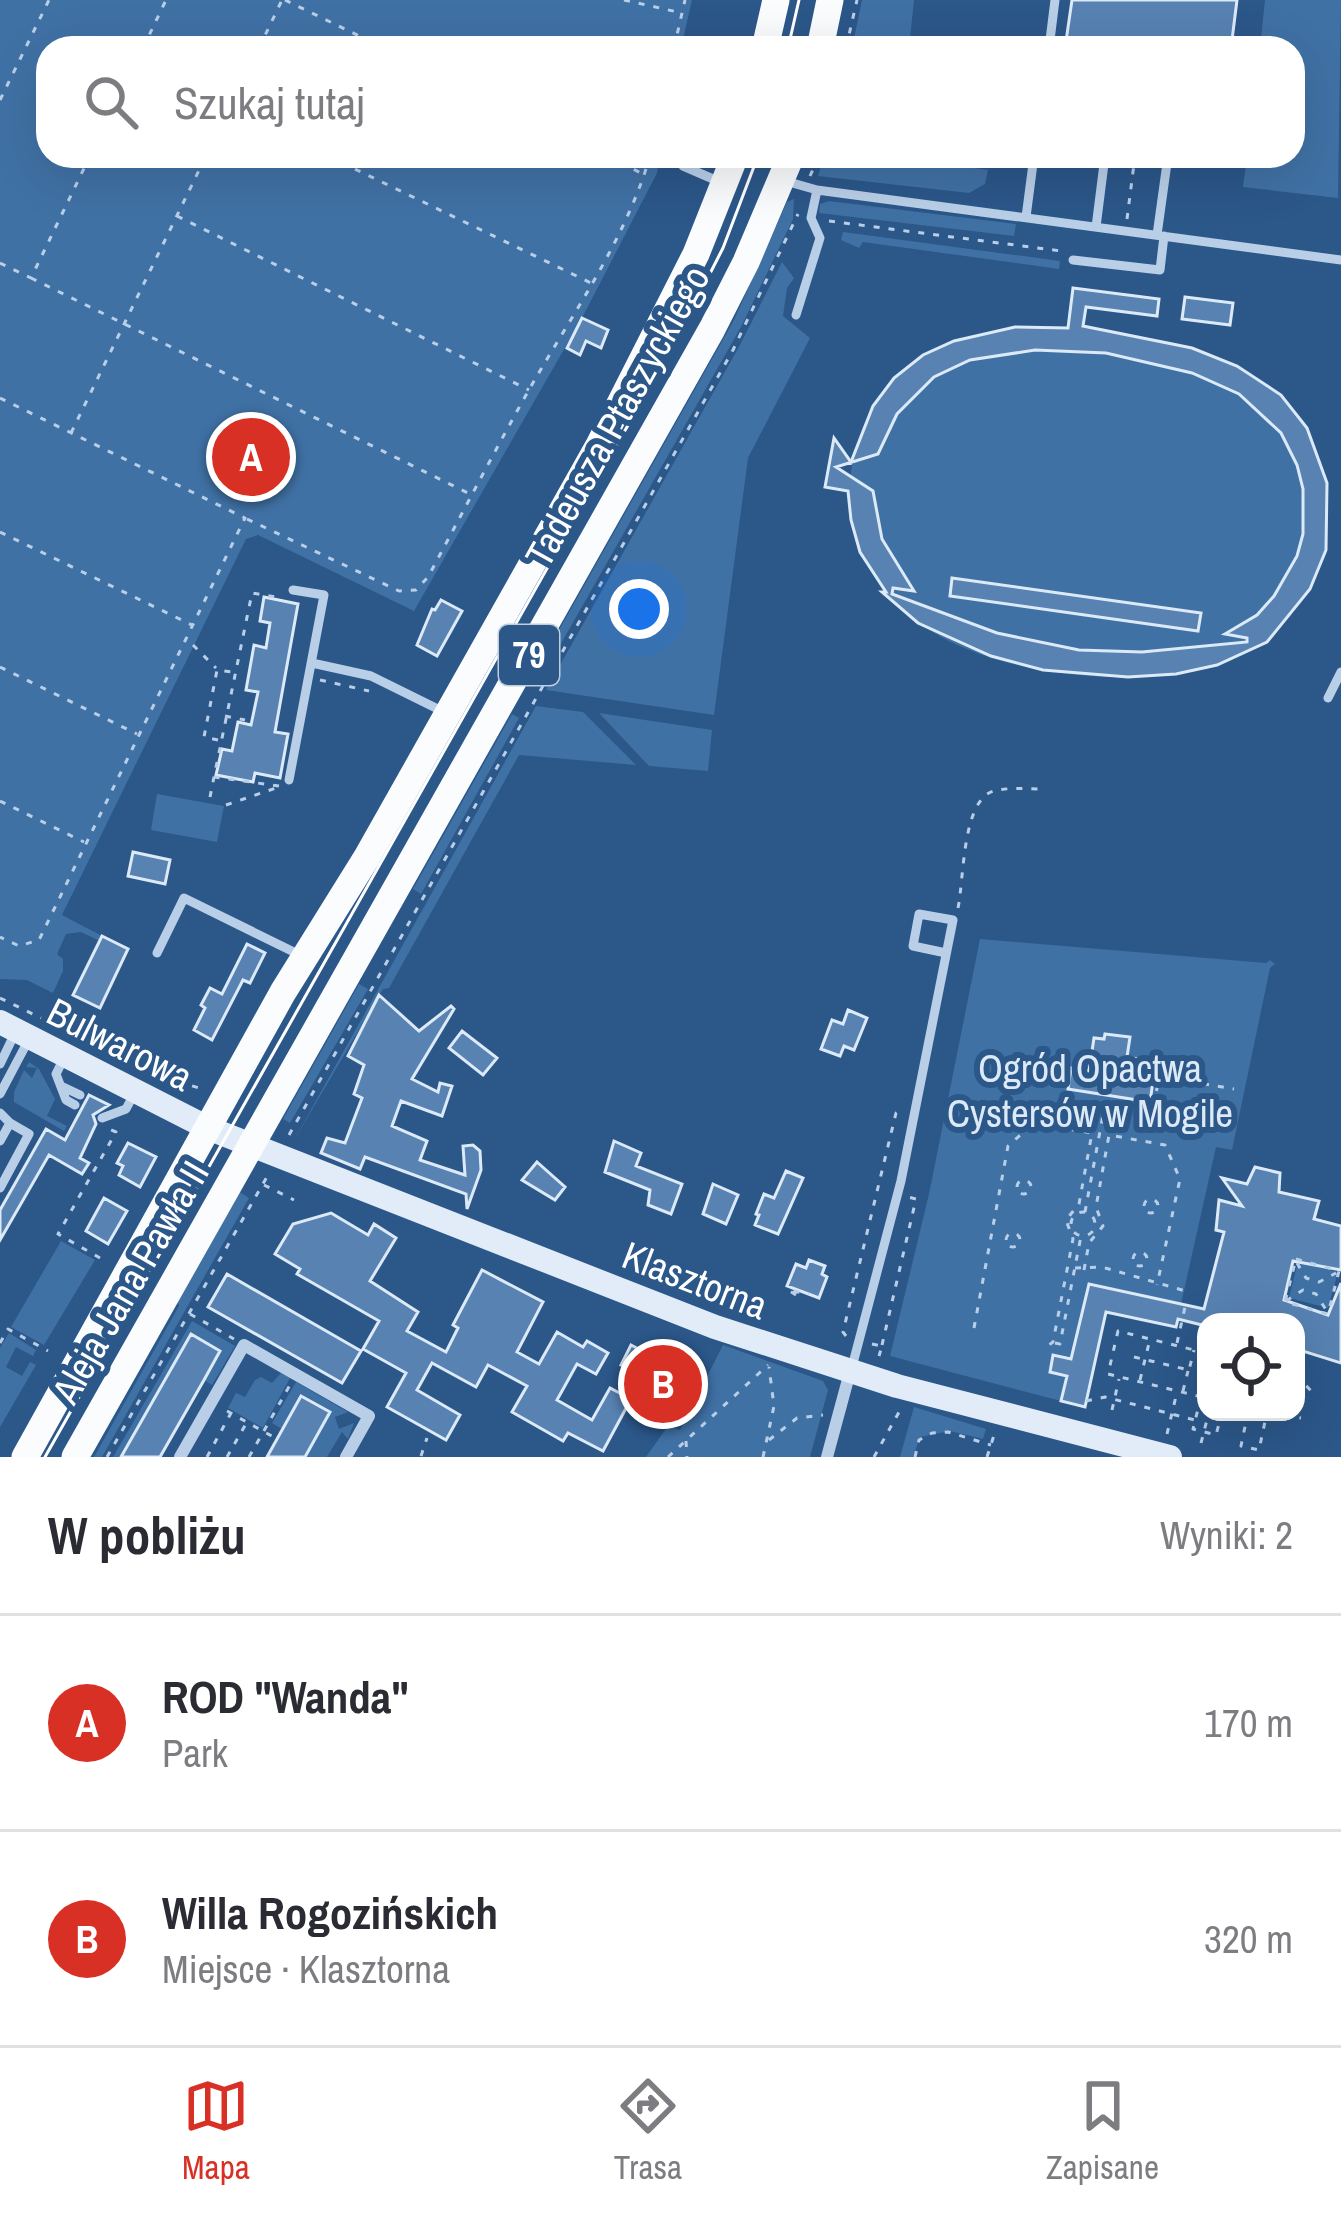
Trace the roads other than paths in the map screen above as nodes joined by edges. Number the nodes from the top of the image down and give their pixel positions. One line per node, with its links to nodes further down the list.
1 (776, 0): 4 (main road)
2 (830, 0): 5 (main road)
3 (1055, 0): 6 (lane)
4 (768, 36)
5 (822, 36)
6 (1050, 36)
7 (688, 168): 13 (lane)
8 (731, 168): 13 (main road, Tadeusza Ptaszyckiego / 79)
9 (1032, 168): 15 (lane)
10 (1103, 168): 17 (lane)
11 (1167, 168): 18 (lane)
12 (794, 171): 14 (lane); 21 (main road, Tadeusza Ptaszyckiego / 79)
13 (725, 184): 16 (main road, Tadeusza Ptaszyckiego / 79)
14 (818, 190): 15 (lane); 22 (lane)
15 (1026, 217): 17 (lane)
16 (710, 223): 21 (main road); 27 (main road, Tadeusza Ptaszyckiego / 79)
17 (1096, 227): 18 (lane)
18 (1161, 235): 19 (lane); 20 (lane)
19 (1073, 260)
20 (1341, 260)
21 (736, 283): 43 (main road, Tadeusza Ptaszyckiego / 79)
22 (796, 315)
23 (293, 590): 24 (lane)
24 (312, 663): 27 (lane); 28 (lane)
25 (1341, 672): 26 (lane)
26 (1328, 698)
27 (447, 714): 31 (main road, Tadeusza Ptaszyckiego / 79)
28 (289, 780)
29 (157, 952): 31 (lane)
30 (946, 953): 30 (lane); 45 (lane)
31 (305, 958): 41 (main road, Tadeusza Ptaszyckiego / 79)
32 (28, 1027): 33 (street, Bulwarowa); 34 (lane); 36 (lane)
33 (64, 1058): 35 (street, Bulwarowa); 37 (lane)
34 (0, 1064)
35 (135, 1093): 39 (lane); 41 (street, Bulwarowa)
36 (0, 1094)
37 (77, 1100)
38 (1, 1113): 40 (lane)
39 (107, 1115)
40 (10, 1123): 42 (lane); 44 (lane)
41 (208, 1128): 43 (street, Klasztorna); 47 (main road, Aleja Jana Pawła II / 79)
42 (0, 1141)
43 (253, 1146): 45 (street, Klasztorna); 48 (main road, Aleja Jana Pawła II / 79)
44 (0, 1188)
45 (850, 1372): 46 (street, Klasztorna); 51 (street)
46 (1169, 1446)
47 (25, 1457)
48 (75, 1457)
49 (180, 1457): 50 (street)
50 (346, 1457)
51 (827, 1457)

